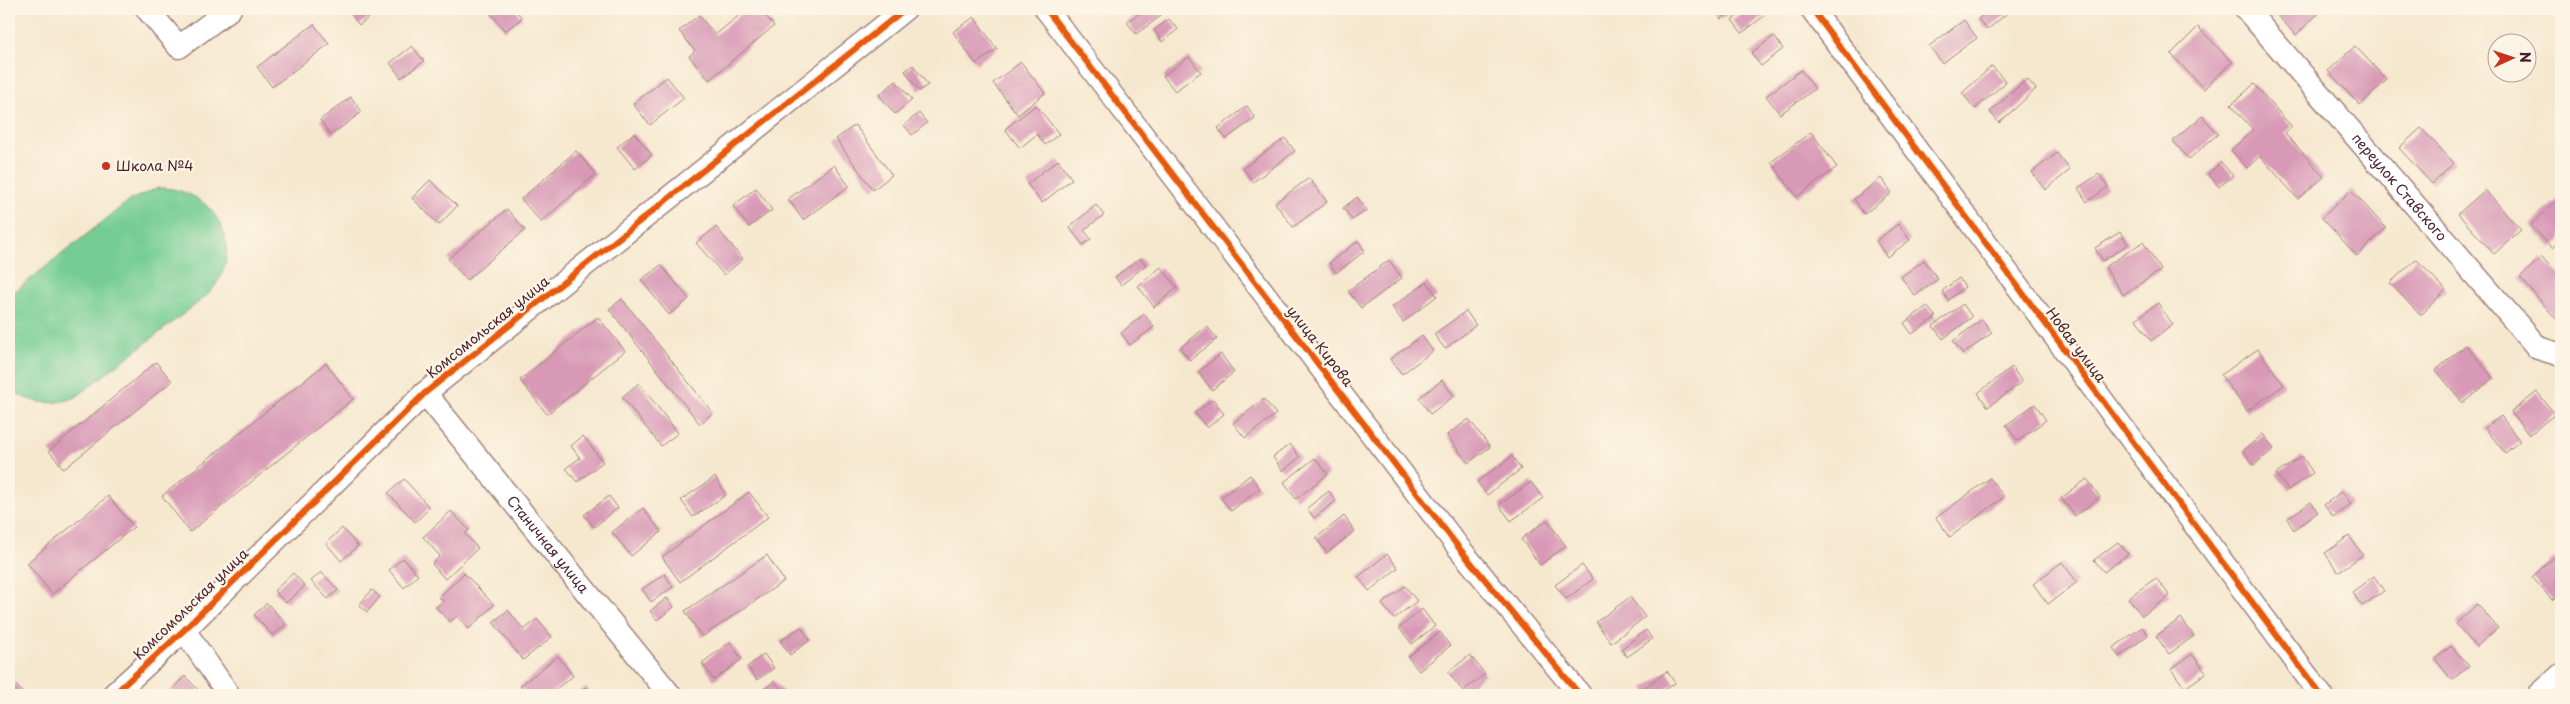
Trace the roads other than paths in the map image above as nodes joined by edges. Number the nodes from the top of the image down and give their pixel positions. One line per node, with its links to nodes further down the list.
1 (147, 9): 2 (street)
2 (230, 9)
3 (905, 9): 8 (street, Комсомольская улица)
4 (1046, 9): 14 (street, улица Кирова)
5 (1812, 9): 15 (street, Новая улица)
6 (2246, 9): 7 (street, переулок Ставского)
7 (2561, 355)
8 (425, 393): 9 (street, Комсомольская улица); 13 (street, Станичная улица)
9 (184, 630): 11 (street, Комсомольская улица); 12 (street)
10 (2561, 676): 16 (street)
11 (113, 695)
12 (229, 695)
13 (670, 695)
14 (1580, 695)
15 (2321, 695)
16 (2539, 695)

